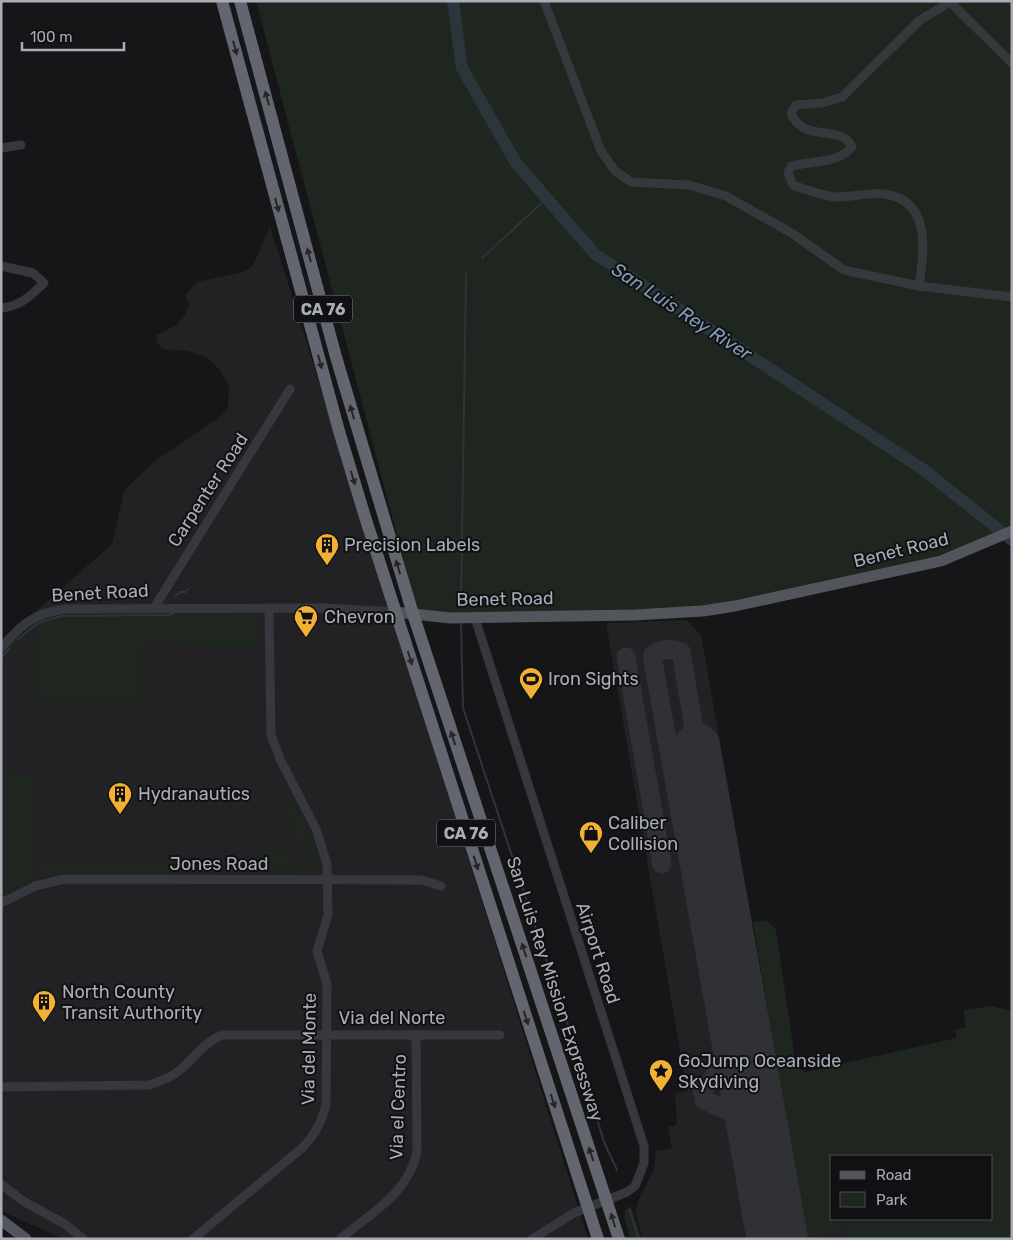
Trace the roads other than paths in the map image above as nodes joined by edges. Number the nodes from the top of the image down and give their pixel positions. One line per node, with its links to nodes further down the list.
1 (222, 1): 16 (highway, San Luis Rey Mission Expressway / CA 76, one-way to 16)
2 (240, 1): 17 (highway, San Luis Rey Mission Expressway / CA 76, one-way to 2)
3 (544, 1): 9 (street)
4 (951, 2): 5 (street); 9 (street)
5 (1012, 63)
6 (21, 145): 7 (street)
7 (1, 148)
8 (1, 266): 11 (street)
9 (919, 286): 10 (street)
10 (1012, 297)
11 (1, 308)
12 (290, 389): 14 (street, Carpenter Road)
13 (1012, 532): 18 (main road, Benet Road)
14 (154, 608): 15 (street, Benet Road); 19 (street, Benet Road)
15 (269, 608): 16 (street, Benet Road); 20 (street, Via del Monte)
16 (395, 612): 17 (main road, Benet Road); 29 (highway, San Luis Rey Mission Expressway / CA 76, one-way to 29)
17 (413, 614): 18 (main road, Benet Road); 28 (highway, San Luis Rey Mission Expressway / CA 76, one-way to 17)
18 (474, 618): 28 (street, Airport Road)
19 (1, 648)
20 (328, 880): 21 (street, Jones Road); 22 (street, Jones Road); 23 (street, Via del Monte)
21 (441, 886)
22 (1, 903)
23 (327, 1034): 24 (street, Via del Norte); 26 (street, Via del Norte); 34 (street, Via del Monte)
24 (416, 1035): 25 (street, Via del Norte); 35 (street, Via el Centro)
25 (500, 1035)
26 (1, 1087)
27 (1, 1184): 33 (street)
28 (607, 1200): 29 (street, Airport Road); 38 (highway, San Luis Rey Mission Expressway / CA 76, one-way to 28)
29 (588, 1207): 36 (street, Airport Road); 37 (highway, San Luis Rey Mission Expressway / CA 76)
30 (1, 1220): 32 (main road)
31 (1, 1231): 32 (main road)
32 (19, 1237)
33 (84, 1239)
34 (193, 1239)
35 (340, 1239)
36 (532, 1239)
37 (598, 1239)
38 (619, 1239)

